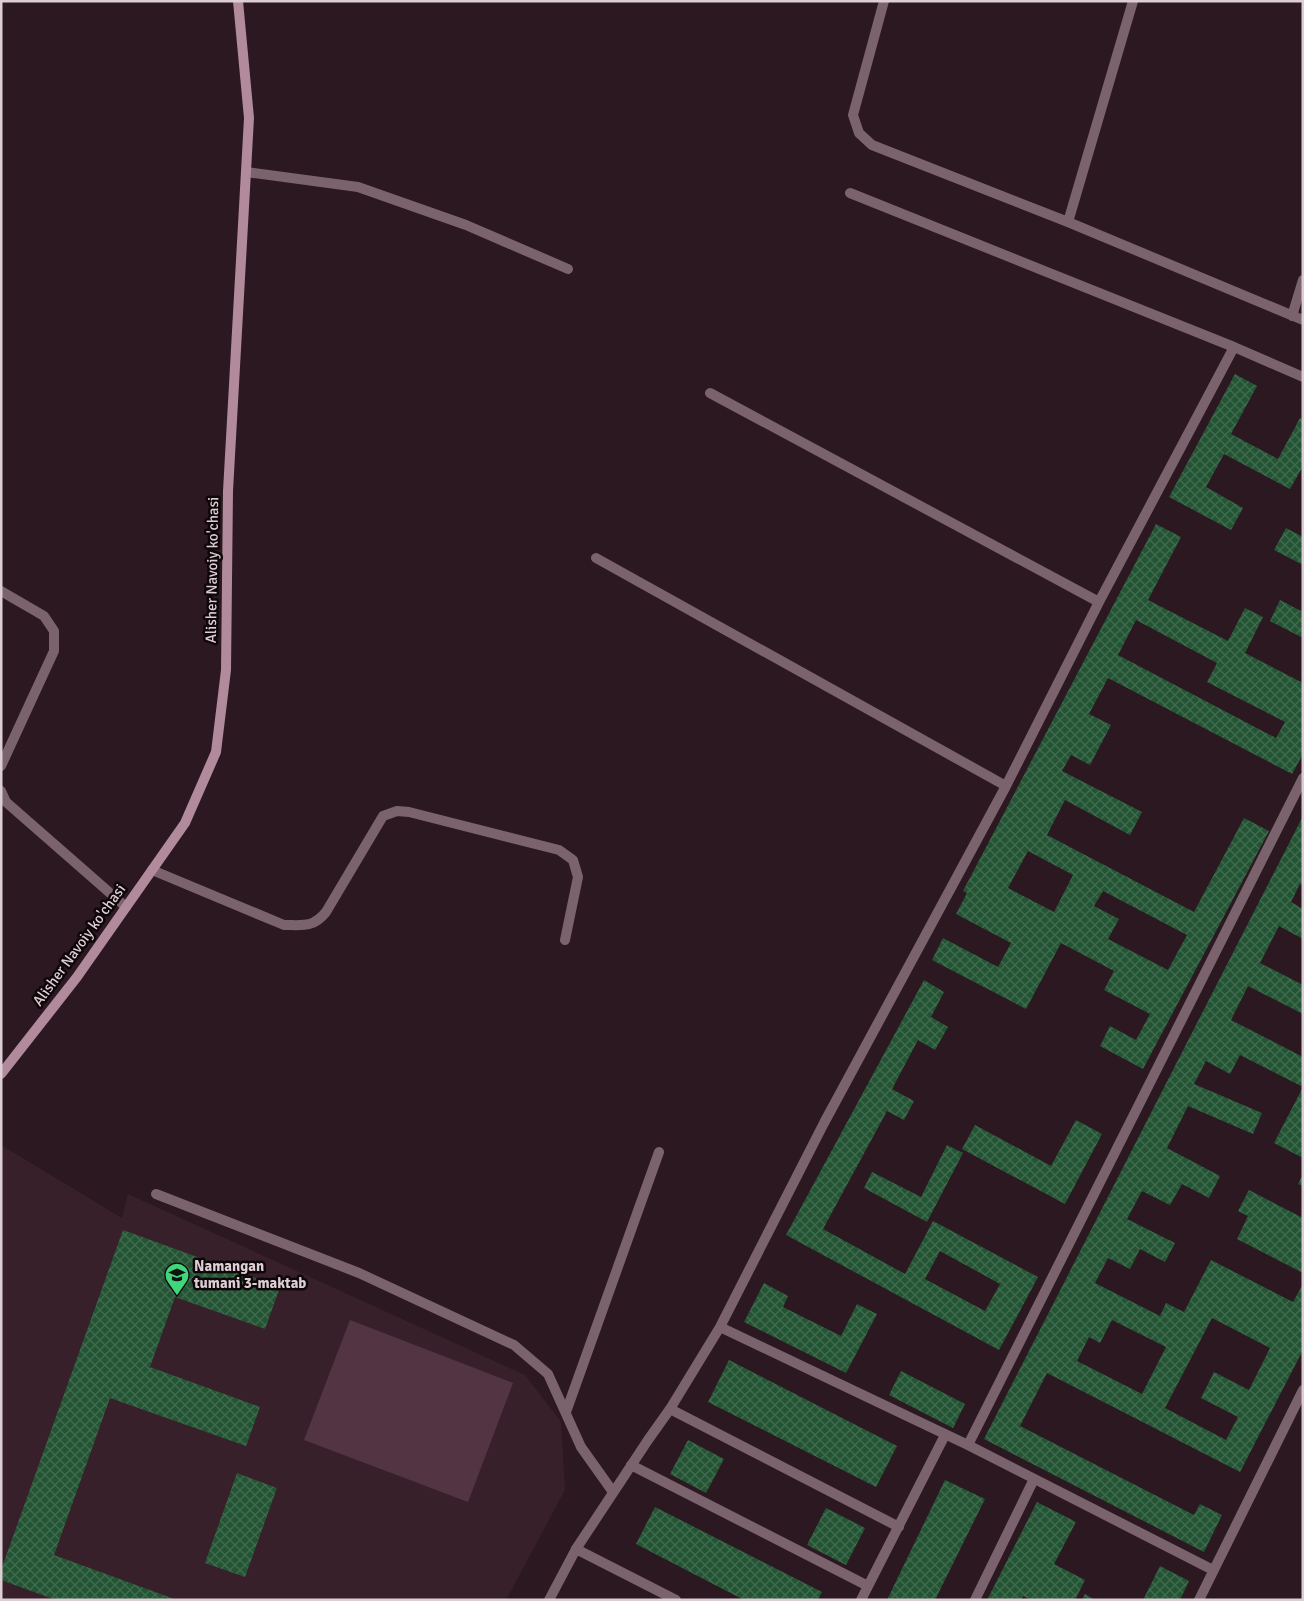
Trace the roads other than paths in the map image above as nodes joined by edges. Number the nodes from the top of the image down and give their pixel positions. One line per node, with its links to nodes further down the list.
1 (238, 1): 4 (main road, Alisher Navoiy ko'chasi)
2 (884, 1): 6 (street)
3 (1133, 1): 6 (street)
4 (246, 172): 7 (street); 21 (main road, Alisher Navoiy ko'chasi)
5 (850, 193): 11 (street)
6 (1068, 222): 9 (street)
7 (568, 269)
8 (1303, 280): 9 (street)
9 (1292, 316): 10 (street)
10 (1303, 320)
11 (1234, 347): 12 (street); 16 (street)
12 (1303, 377)
13 (710, 393): 16 (street)
14 (596, 558): 19 (street)
15 (1, 591): 17 (street)
16 (1100, 602): 19 (street)
17 (1, 766)
18 (1303, 778): 32 (street)
19 (1006, 786): 27 (street)
20 (1, 791): 22 (street)
21 (152, 870): 22 (main road, Alisher Navoiy ko'chasi); 23 (street)
22 (126, 907): 24 (main road, Alisher Navoiy ko'chasi)
23 (565, 940)
24 (1, 1074)
25 (658, 1152): 30 (street)
26 (156, 1194): 30 (street)
27 (720, 1327): 29 (street); 31 (street)
28 (1303, 1390): 38 (street)
29 (670, 1410): 33 (street); 36 (street)
30 (566, 1412): 35 (street)
31 (945, 1435): 32 (street); 36 (street)
32 (968, 1445): 34 (street)
33 (631, 1465): 35 (street); 39 (street)
34 (1034, 1479): 38 (street); 43 (street)
35 (613, 1492): 37 (street)
36 (898, 1526): 39 (street)
37 (576, 1549): 40 (street); 41 (street)
38 (1213, 1570): 44 (street)
39 (868, 1586): 42 (street)
40 (550, 1600)
41 (676, 1600)
42 (861, 1600)
43 (975, 1600)
44 (1199, 1600)

